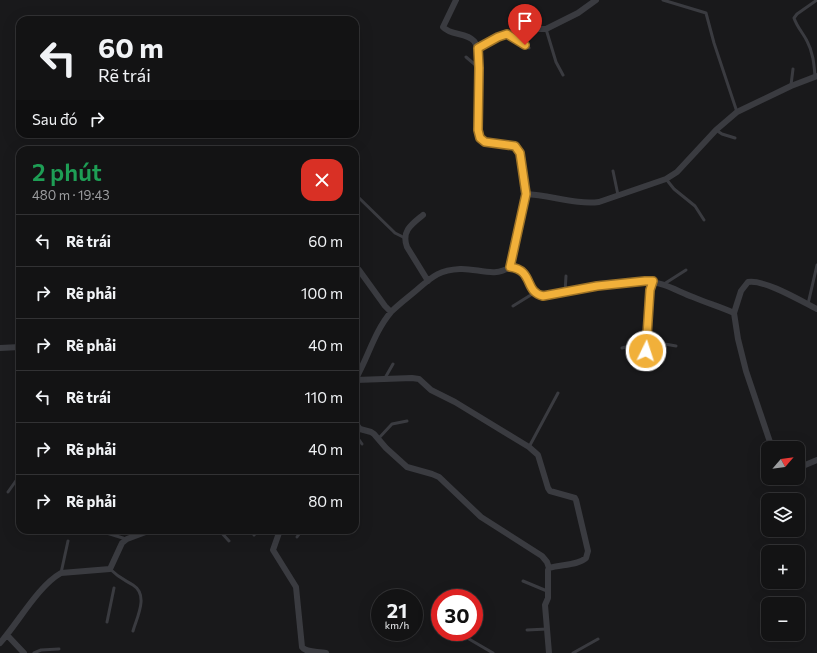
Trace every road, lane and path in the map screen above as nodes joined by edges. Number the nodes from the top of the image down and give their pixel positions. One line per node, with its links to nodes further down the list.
1 (456, 0): 9 (street)
2 (596, 0): 7 (street)
3 (664, 0): 17 (lane)
4 (817, 0): 15 (lane)
5 (532, 9): 6 (lane)
6 (531, 29): 7 (street); 8 (street)
7 (546, 29): 14 (lane)
8 (507, 34): 9 (street); 10 (lane)
9 (478, 48): 12 (street)
10 (529, 48)
11 (466, 57): 12 (lane)
12 (479, 68): 22 (street)
13 (793, 69): 16 (lane)
14 (564, 75)
15 (816, 77): 16 (street)
16 (791, 86): 17 (street)
17 (737, 112): 18 (street)
18 (716, 130): 19 (lane); 21 (street)
19 (735, 138)
20 (613, 171): 23 (lane)
21 (666, 179): 23 (street); 26 (lane)
22 (526, 194): 23 (street); 29 (street)
23 (618, 195)
24 (359, 198): 27 (lane)
25 (423, 216): 27 (street)
26 (704, 220)
27 (405, 238): 33 (street)
28 (817, 265): 38 (lane)
29 (510, 267): 33 (street); 37 (street)
30 (359, 270): 41 (street)
31 (686, 270): 35 (lane)
32 (566, 276): 36 (lane)
33 (428, 281): 41 (street)
34 (653, 281): 35 (street); 36 (street); 43 (street)
35 (663, 284): 42 (street)
36 (565, 292): 37 (street)
37 (534, 293): 39 (lane)
38 (808, 304): 40 (street); 42 (street)
39 (513, 306)
40 (817, 309)
41 (391, 312): 50 (street)
42 (734, 313): 58 (street)
43 (648, 341): 44 (lane); 47 (lane); 48 (street)
44 (676, 346)
45 (16, 347): 46 (street)
46 (0, 348)
47 (622, 348)
48 (646, 351)
49 (393, 364): 51 (lane)
50 (359, 371)
51 (384, 379): 52 (street); 60 (street)
52 (359, 380)
53 (558, 393): 60 (lane)
54 (407, 421): 56 (lane)
55 (359, 428): 56 (street)
56 (378, 439): 74 (street)
57 (359, 440): 59 (lane)
58 (770, 441)
59 (362, 444)
60 (530, 447): 74 (street)
61 (817, 460): 62 (street)
62 (805, 465)
63 (16, 481): 64 (lane)
64 (8, 492)
65 (110, 534): 71 (lane)
66 (140, 534): 71 (street)
67 (223, 534): 73 (lane)
68 (279, 534): 93 (street)
69 (299, 534): 70 (lane)
70 (297, 537)
71 (126, 539): 75 (street)
72 (68, 541): 76 (lane)
73 (229, 541)
74 (549, 568): 81 (street)
75 (110, 569): 76 (street); 77 (lane)
76 (60, 573): 86 (street)
77 (117, 577): 79 (lane); 85 (lane)
78 (523, 580): 81 (lane)
79 (116, 581)
80 (114, 588): 82 (lane)
81 (549, 592): 83 (street)
82 (107, 622)
83 (547, 629): 84 (lane); 95 (street)
84 (527, 630)
85 (133, 632)
86 (7, 635): 89 (street); 91 (street)
87 (598, 639): 96 (lane)
88 (472, 641): 94 (lane)
89 (0, 643)
90 (59, 649): 92 (lane)
91 (24, 653)
92 (34, 653)
93 (326, 653)
94 (493, 653)
95 (549, 653)
96 (573, 653)

